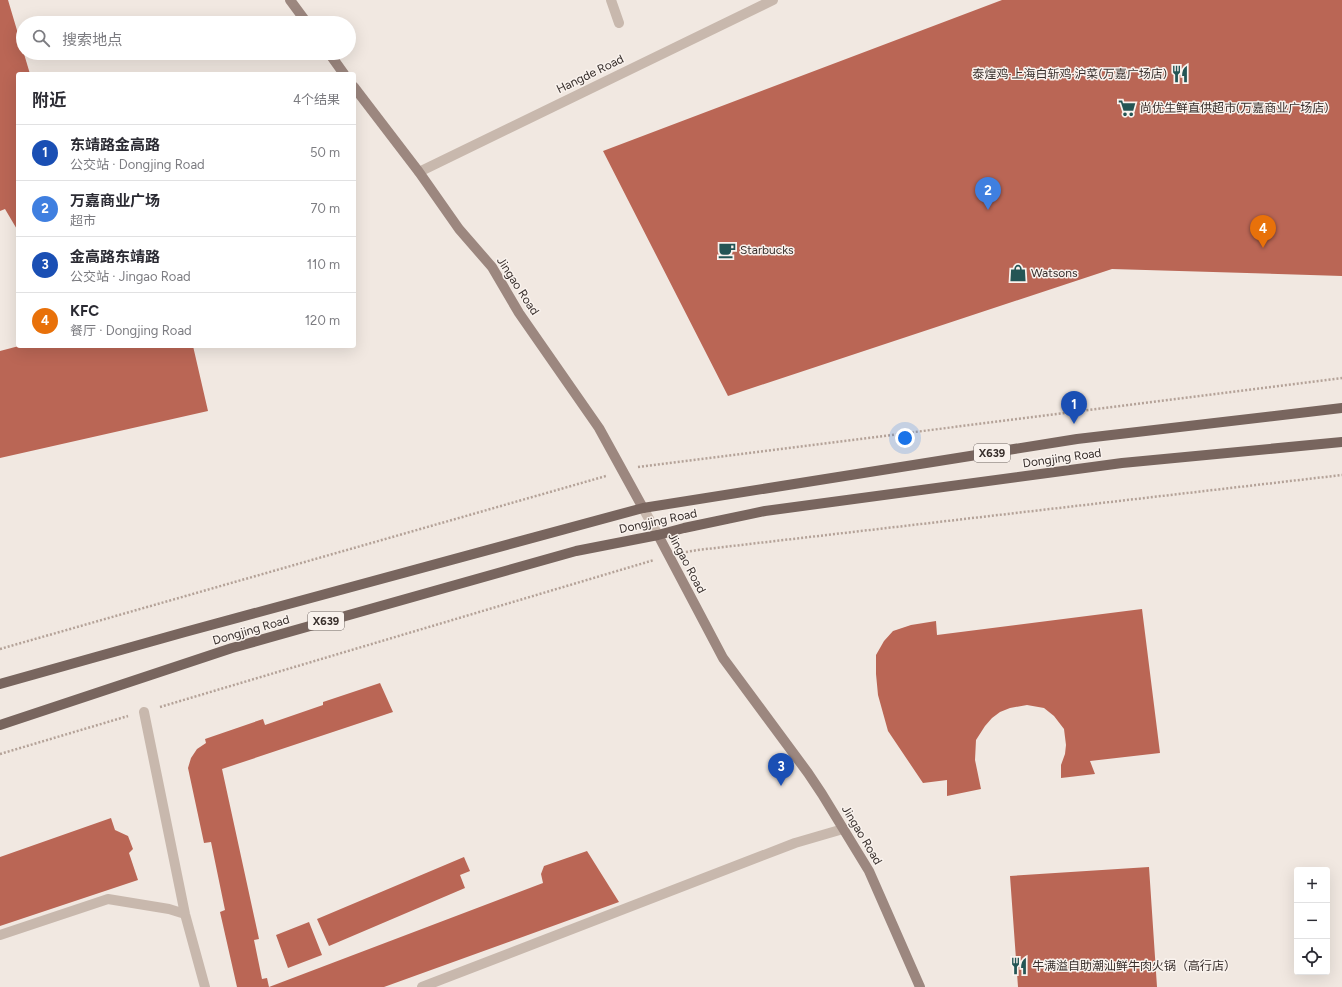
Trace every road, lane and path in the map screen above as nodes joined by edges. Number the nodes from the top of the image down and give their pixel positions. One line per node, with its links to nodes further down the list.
1 (290, 0): 4 (main road)
2 (611, 0): 5 (street)
3 (773, 0): 9 (street, Hangde Road)
4 (302, 16)
5 (619, 22)
6 (334, 60): 7 (main road)
7 (343, 72)
8 (356, 90): 9 (main road, Jingao Road)
9 (419, 172): 12 (main road, Jingao Road)
10 (1342, 408): 12 (main road, Dongjing Road / X639)
11 (1342, 442): 13 (main road, Dongjing Road / X639)
12 (643, 508): 13 (street, Jingao Road); 14 (main road, Dongjing Road / X639)
13 (658, 535): 16 (main road, Dongjing Road / X639); 17 (main road, Jingao Road)
14 (0, 684)
15 (144, 712): 18 (street)
16 (0, 725)
17 (842, 829): 21 (street); 22 (main road, Jingao Road)
18 (185, 914): 19 (street); 20 (street)
19 (0, 935)
20 (205, 987)
21 (422, 987)
22 (920, 987)

